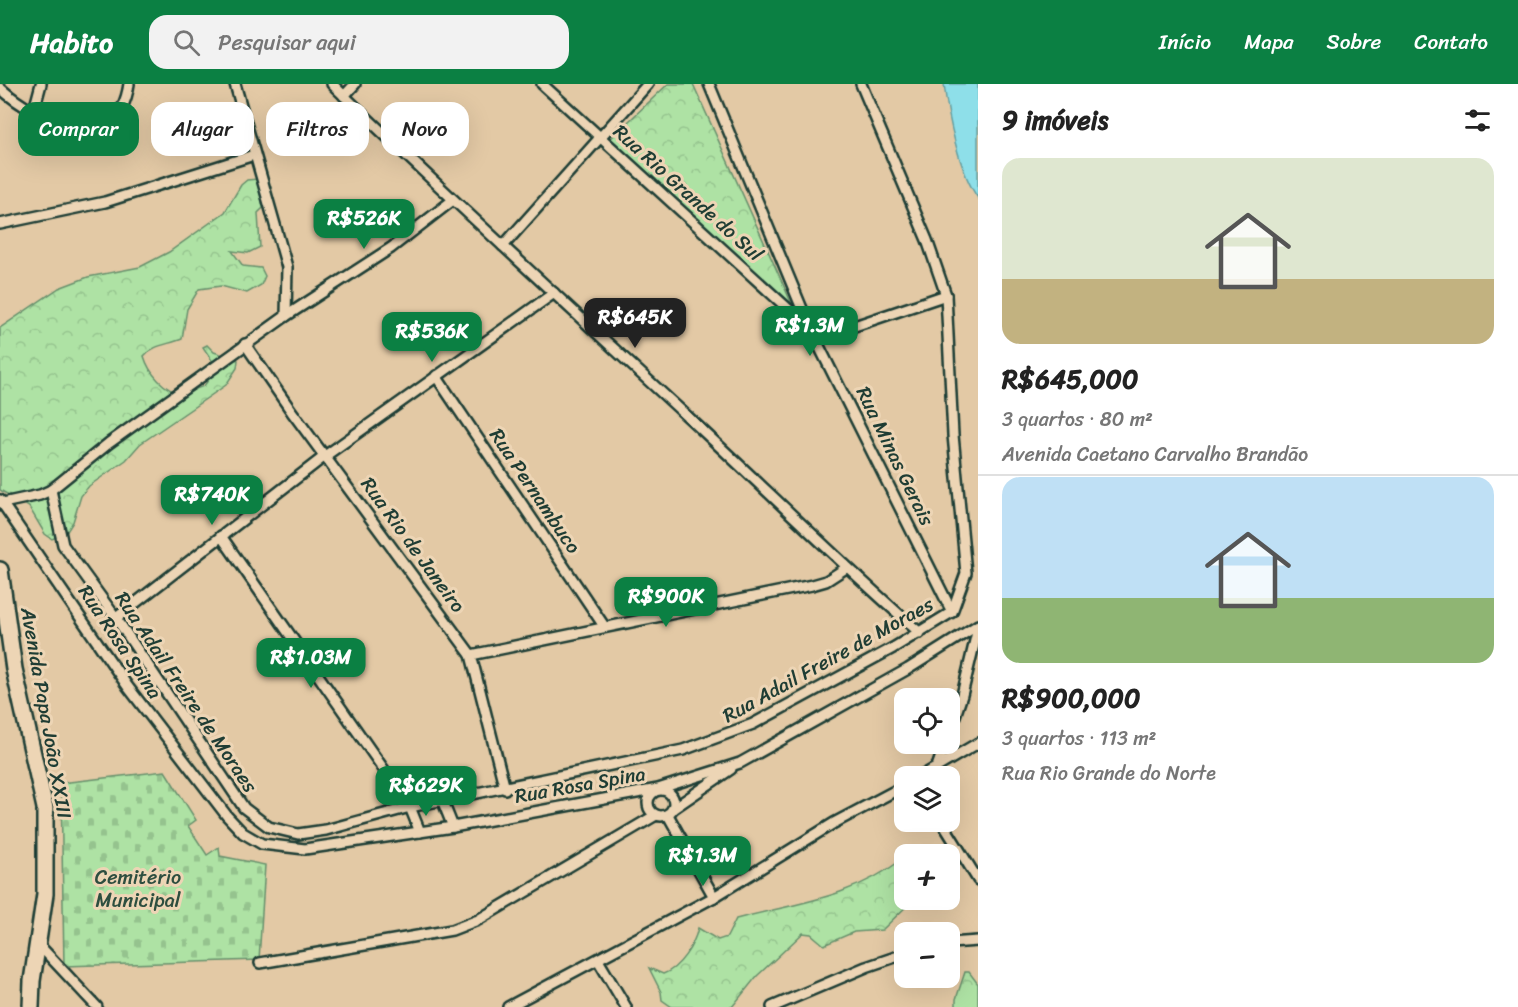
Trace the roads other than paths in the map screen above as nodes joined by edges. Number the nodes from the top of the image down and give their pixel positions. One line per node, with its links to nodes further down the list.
1 (41, 84): 13 (street)
2 (129, 84): 14 (street)
3 (235, 84): 15 (street)
4 (332, 84): 11 (street)
5 (355, 84): 11 (street)
6 (542, 84): 16 (street, Rua Rio Grande do Sul)
7 (648, 84): 16 (street)
8 (710, 84): 25 (street, Rua Minas Gerais)
9 (861, 84): 23 (street, Rua Adail Freire de Moraes)
10 (0, 88): 12 (street)
11 (344, 96): 19 (street)
12 (22, 102)
13 (36, 102)
14 (124, 102)
15 (240, 102)
16 (600, 137): 21 (street); 25 (street, Rua Rio Grande do Sul)
17 (254, 155): 24 (street)
18 (251, 156): 20 (street)
19 (453, 200): 21 (street); 24 (street)
20 (0, 224)
21 (503, 246): 22 (street)
22 (554, 292): 28 (street); 33 (street)
23 (946, 295): 26 (street); 35 (street, Rua Adail Freire de Moraes)
24 (286, 316): 27 (street)
25 (810, 328): 26 (street, Rua Minas Gerais)
26 (816, 339): 35 (street, Rua Minas Gerais)
27 (245, 344): 29 (street, Rua Rio de Janeiro); 30 (street)
28 (436, 376): 29 (street); 37 (street, Rua Pernambuco)
29 (325, 456): 32 (street); 40 (street, Rua Rio de Janeiro)
30 (51, 490): 31 (street); 36 (street, Rua Adail Freire de Moraes)
31 (1, 501): 53 (street, Rua Rosa Spina)
32 (221, 536): 36 (street); 49 (street)
33 (846, 568): 37 (street); 39 (street)
34 (0, 570): 59 (main road, Avenida Papa João XXIII)
35 (952, 612): 39 (street, Rua Adail Freire de Moraes)
36 (116, 618): 49 (street, Rua Adail Freire de Moraes)
37 (604, 626): 40 (street)
38 (978, 626): 41 (street); 43 (street, Rua Rosa Spina)
39 (920, 633): 45 (street, Rua Adail Freire de Moraes)
40 (471, 655): 45 (street, Rua Rio de Janeiro)
41 (960, 701)
42 (978, 743): 44 (street)
43 (740, 763): 46 (street, Rua Rosa Spina); 50 (street)
44 (939, 766)
45 (505, 789): 48 (street, Rua Adail Freire de Moraes)
46 (658, 789): 50 (street); 51 (street); 52 (street, Rua Rosa Spina)
47 (894, 791): 56 (street)
48 (443, 802): 49 (street, Rua Adail Freire de Moraes); 52 (street)
49 (410, 807): 53 (street)
50 (671, 812): 51 (street); 56 (street)
51 (656, 815): 62 (street)
52 (453, 827): 53 (street, Rua Rosa Spina)
53 (420, 832)
54 (948, 832): 55 (street)
55 (978, 880)
56 (714, 897): 61 (street)
57 (978, 940): 58 (street)
58 (960, 942)
59 (39, 945): 63 (main road, Avenida Papa João XXIII); 64 (street)
60 (894, 957): 67 (street)
61 (598, 960): 65 (street); 66 (street)
62 (260, 963)
63 (32, 1007)
64 (98, 1007)
65 (508, 1007)
66 (626, 1007)
67 (772, 1007)

